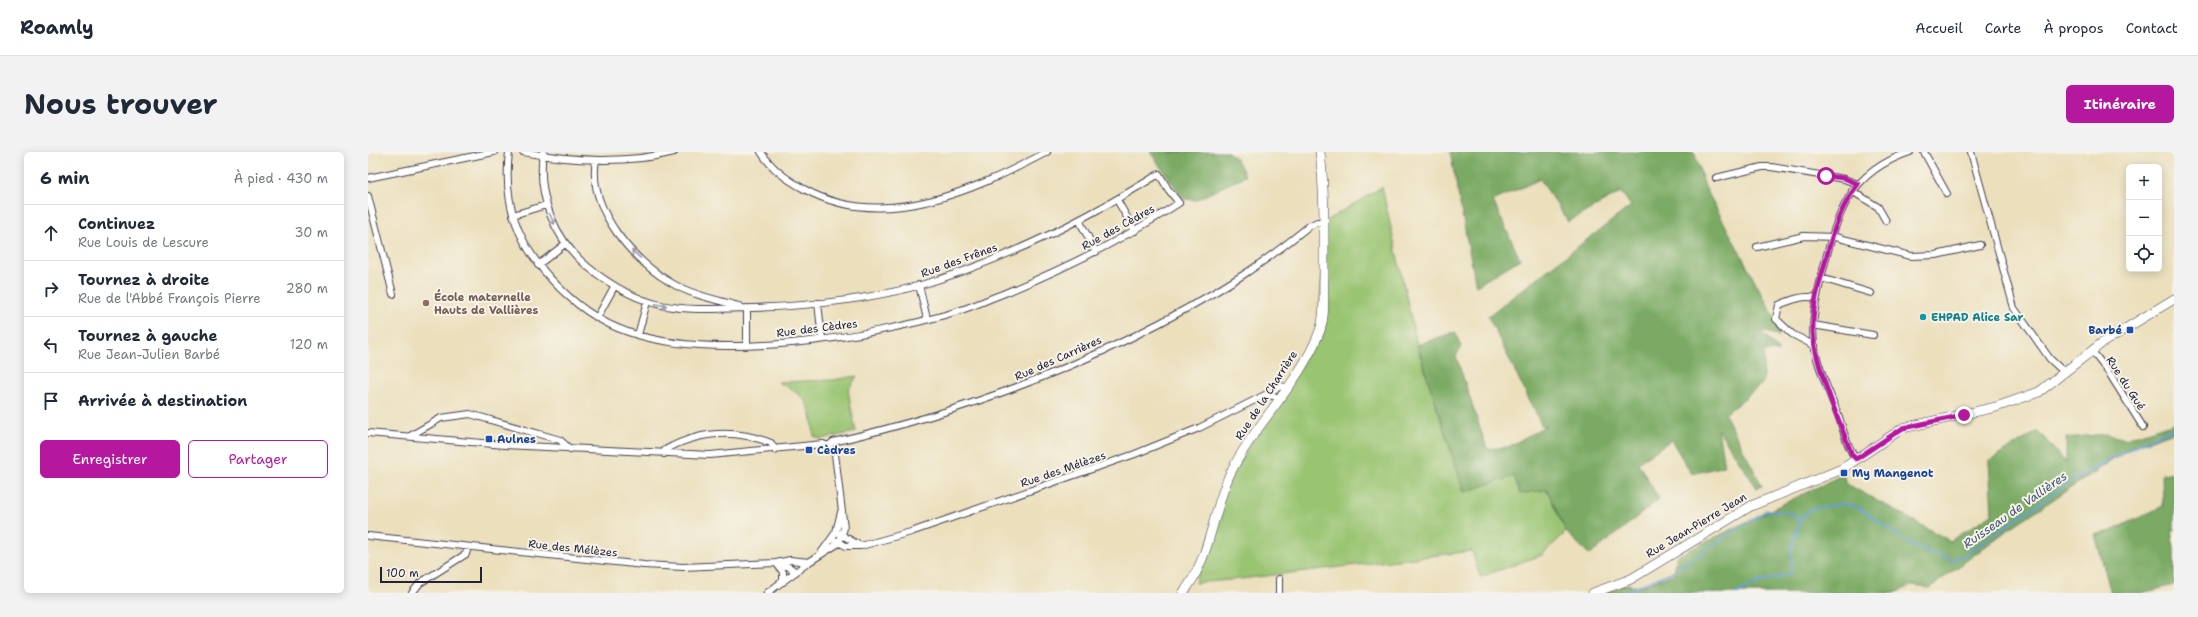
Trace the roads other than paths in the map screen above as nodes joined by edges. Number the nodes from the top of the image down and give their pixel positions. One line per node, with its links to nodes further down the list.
1 (494, 152): 15 (street)
2 (509, 152): 23 (street, Rue des Cèdres)
3 (523, 152): 11 (street)
4 (674, 152): 12 (street)
5 (760, 152): 6 (street)
6 (1047, 152)
7 (1320, 152): 26 (main road, Rue de la Charrière)
8 (1910, 152): 17 (street)
9 (1924, 152): 19 (street)
10 (1971, 152): 55 (street)
11 (543, 153): 13 (street); 22 (street, Rue des Frênes)
12 (632, 155): 13 (street)
13 (596, 160): 39 (street, Rue des Frênes, one-way to 13)
14 (1159, 174): 21 (street, Rue des Frênes); 27 (street, Rue des Cèdres)
15 (368, 178)
16 (1716, 178): 17 (street)
17 (1858, 184): 18 (street)
18 (1852, 192): 25 (street); 28 (street)
19 (1947, 194)
20 (368, 196): 38 (street)
21 (1117, 200): 24 (street, Rue des Frênes); 27 (street)
22 (546, 205): 23 (street); 29 (street, Rue des Frênes, one-way to 29)
23 (512, 215): 33 (street, Rue des Cèdres)
24 (1079, 220): 32 (street); 35 (street, Rue des Frênes)
25 (1886, 221)
26 (1324, 222): 56 (main road, Rue de la Charrière); 62 (street, Rue des Carrières)
27 (1135, 231): 32 (street, Rue des Cèdres)
28 (1832, 236): 30 (street); 31 (street); 34 (street)
29 (565, 244): 33 (street); 36 (street, Rue des Frênes)
30 (1980, 245)
31 (1757, 247)
32 (1096, 252): 47 (street, Rue des Cèdres)
33 (538, 265): 46 (street, Rue des Cèdres)
34 (1821, 278): 37 (street); 40 (street)
35 (919, 285): 43 (street, Rue des Frênes); 47 (street)
36 (614, 287): 42 (street, Rue des Frênes); 46 (street)
37 (1871, 293)
38 (393, 294)
39 (704, 297): 44 (street, Rue des Frênes); 45 (street)
40 (1816, 298): 48 (street); 53 (street)
41 (2174, 299): 54 (main road, Rue Jean-Pierre Jean)
42 (647, 302): 45 (street, Rue des Frênes, one-way to 45); 49 (street)
43 (818, 303): 44 (street, Rue des Frênes); 51 (street)
44 (747, 308): 45 (street, Rue des Frênes); 52 (street)
45 (700, 309)
46 (597, 318): 49 (street, Rue des Cèdres)
47 (927, 319): 51 (street, Rue des Cèdres)
48 (1813, 325): 50 (street); 53 (street)
49 (638, 335): 52 (street, Rue des Cèdres)
50 (1873, 335)
51 (822, 339): 52 (street, Rue des Cèdres)
52 (747, 344)
53 (1814, 346): 66 (street)
54 (2092, 351): 55 (main road, Rue Jean-Pierre Jean); 59 (street, Rue du Gué)
55 (2065, 373): 66 (main road, Rue Jean-Pierre Jean)
56 (1288, 388): 57 (street, Rue des Mélèzes); 58 (main road, Rue de la Charrière)
57 (1265, 395): 58 (street); 73 (street, Rue des Mélèzes)
58 (1280, 400): 83 (main road, Rue de la Charrière)
59 (2143, 428)
60 (368, 433): 61 (street, Rue des Carrières)
61 (408, 436): 63 (street, Rue des Carrières); 63 (street)
62 (828, 446): 64 (street, Rue des Carrières); 67 (street)
63 (570, 449): 65 (street, Rue des Carrières)
64 (775, 450): 65 (street, Rue des Carrières); 65 (street)
65 (664, 454)
66 (1856, 459): 85 (main road, Rue Jean-Pierre Jean)
67 (841, 507): 68 (street); 70 (street)
68 (836, 532): 70 (street); 71 (street)
69 (368, 536): 74 (street, Rue des Mélèzes)
70 (843, 536): 72 (street); 73 (street)
71 (833, 539): 72 (street, Rue des Mélèzes); 75 (street)
72 (839, 543): 73 (street, Rue des Mélèzes); 75 (street)
73 (861, 546)
74 (468, 547): 77 (street, Rue des Mélèzes); 81 (street)
75 (820, 554): 76 (street)
76 (809, 562): 77 (street, Rue des Mélèzes); 78 (street)
77 (776, 563): 78 (street, Rue des Mélèzes); 80 (street)
78 (796, 572): 80 (street)
79 (1279, 579): 84 (street)
80 (783, 582): 82 (street)
81 (412, 593)
82 (767, 593)
83 (1183, 593)
84 (1279, 593)
85 (1593, 593)

